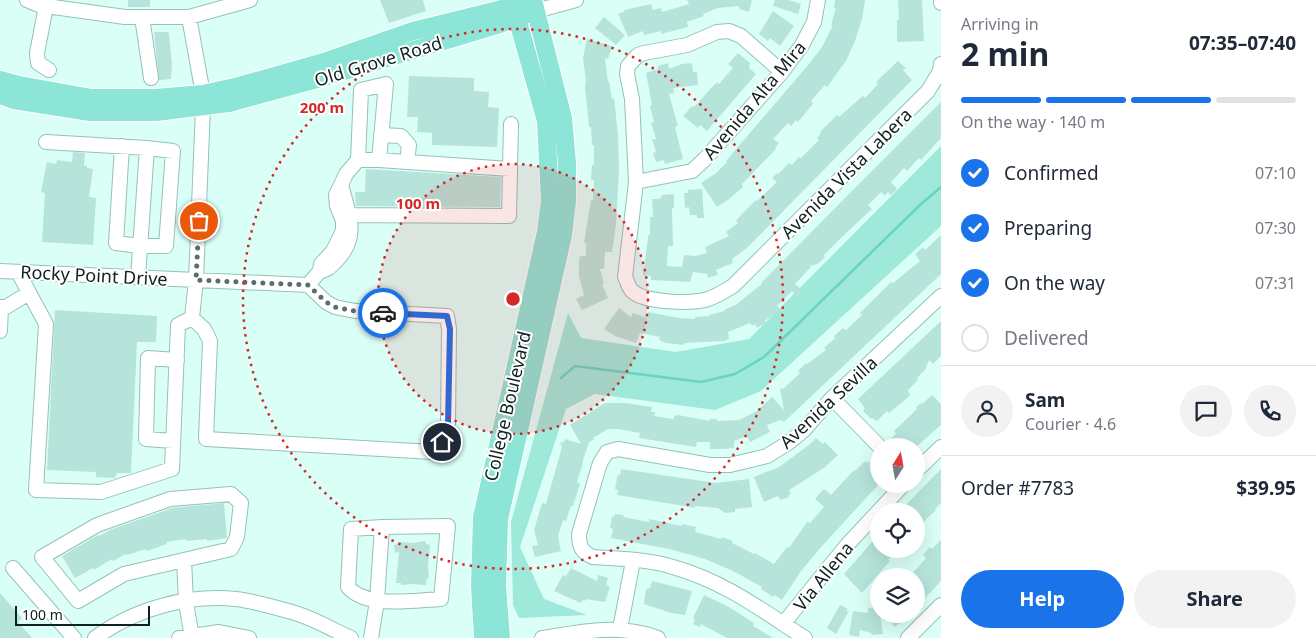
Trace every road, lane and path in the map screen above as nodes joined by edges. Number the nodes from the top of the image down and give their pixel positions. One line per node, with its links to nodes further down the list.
1 (27, 0): 6 (street)
2 (250, 0): 9 (street)
3 (576, 0): 5 (street, Old Grove Road)
4 (818, 0): 12 (street, Avenida Alta Mira)
5 (535, 3): 7 (main road, Old Grove Road); 62 (main road, College Boulevard)
6 (46, 6): 8 (street); 11 (street)
7 (514, 8): 16 (main road, Old Grove Road); 61 (main road, College Boulevard)
8 (142, 17): 9 (street); 13 (street)
9 (188, 17): 16 (street)
10 (941, 64): 26 (street, Avenida Vista Labera)
11 (49, 70)
12 (782, 72): 26 (street, Avenida Alta Mira); 26 (street, Avenida Vista Labera)
13 (151, 78)
14 (0, 80): 16 (main road, Old Grove Road)
15 (0, 95): 16 (main road, Old Grove Road)
16 (203, 100): 32 (street)
17 (511, 124): 25 (street)
18 (381, 135): 22 (street); 23 (street); 24 (street)
19 (46, 142): 20 (street)
20 (122, 146): 21 (street); 28 (street)
21 (147, 148): 28 (street); 28 (street)
22 (358, 160): 23 (street); 27 (street)
23 (379, 160): 24 (street)
24 (407, 162): 25 (street)
25 (510, 169): 27 (street)
26 (636, 182)
27 (345, 215): 33 (street)
28 (140, 246): 31 (street)
29 (0, 271): 30 (street, Rocky Point Drive)
30 (18, 272): 31 (street, Rocky Point Drive); 34 (street)
31 (138, 277): 32 (street, Rocky Point Drive)
32 (196, 280): 33 (street, Rocky Point Drive); 37 (street)
33 (308, 285): 37 (street)
34 (29, 293): 36 (street); 42 (street)
35 (941, 296): 40 (street, Avenida Sevilla)
36 (0, 307): 38 (street)
37 (192, 318): 39 (street)
38 (0, 331)
39 (177, 360): 42 (street); 42 (street)
40 (832, 398): 41 (street); 48 (street, Avenida Sevilla)
41 (871, 438)
42 (173, 441)
43 (941, 447): 44 (street)
44 (925, 462)
45 (896, 493): 53 (street, Via Allena)
46 (382, 527): 50 (street); 50 (street); 50 (street)
47 (184, 560): 47 (street); 51 (street)
48 (633, 561): 53 (street); 54 (street)
49 (13, 568): 56 (street)
50 (377, 601): 60 (street)
51 (186, 602): 55 (street); 57 (street); 59 (street)
52 (941, 605): 66 (street)
53 (784, 624): 65 (street)
54 (620, 629): 63 (street); 64 (street)
55 (187, 637): 58 (street)
56 (74, 638)
57 (95, 638)
58 (249, 638)
59 (351, 638)
60 (371, 638)
61 (484, 638)
62 (501, 638)
63 (542, 638)
64 (658, 638)
65 (805, 638)
66 (908, 638)

